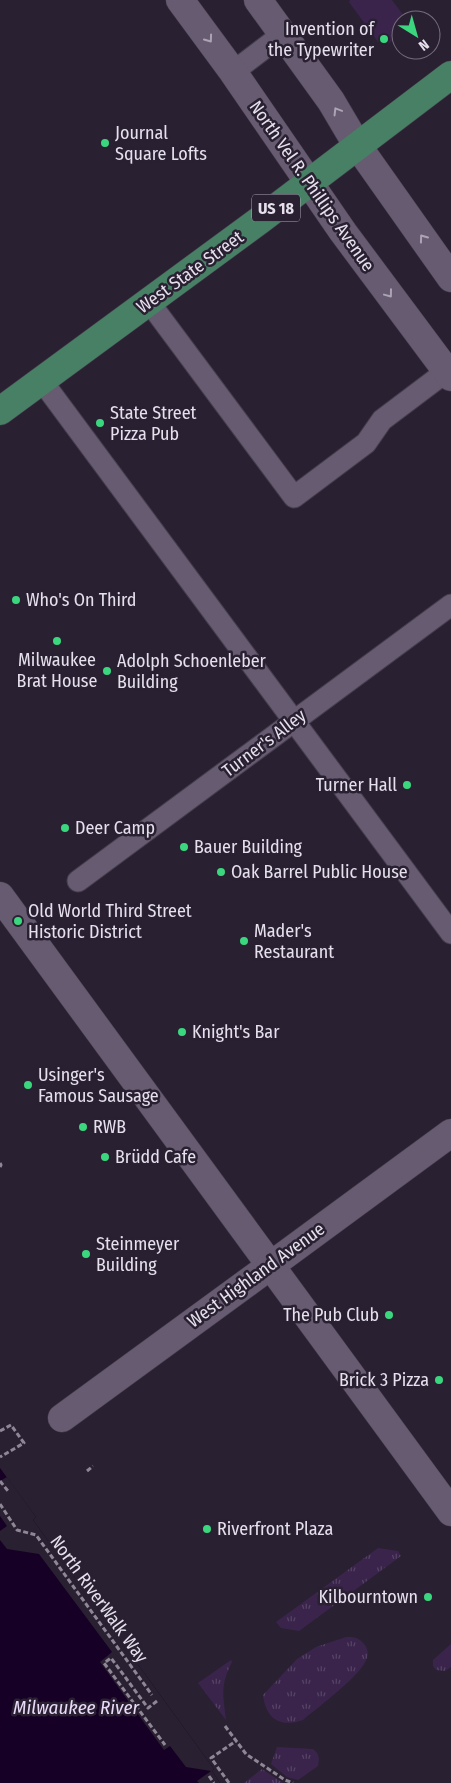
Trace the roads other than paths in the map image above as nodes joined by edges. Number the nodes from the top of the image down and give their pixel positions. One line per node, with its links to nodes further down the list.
1 (180, 0): 4 (street, North Vel R. Phillips Avenue, one-way to 4)
2 (258, 0): 3 (street)
3 (283, 34): 4 (lane); 6 (street, one-way to 3)
4 (233, 72): 7 (street, North Vel R. Phillips Avenue)
5 (451, 75): 6 (main road, West State Street / US 18)
6 (357, 145): 7 (main road, West State Street / US 18); 8 (street, one-way to 6)
7 (308, 184): 9 (main road, West State Street / US 18); 10 (street, North Vel R. Phillips Avenue, one-way to 10)
8 (451, 278)
9 (149, 302): 10 (lane); 11 (main road, West State Street / US 18)
10 (449, 374)
11 (42, 381): 12 (main road, West State Street / US 18); 14 (lane)
12 (1, 409)
13 (451, 605): 14 (lane, Turner's Alley)
14 (294, 721): 15 (lane, Turner's Alley); 17 (lane)
15 (78, 881)
16 (0, 896): 19 (street)
17 (451, 933)
18 (451, 1133): 19 (street, West Highland Avenue)
19 (270, 1266): 20 (street, West Highland Avenue); 21 (street)
20 (62, 1418)
21 (451, 1512)

